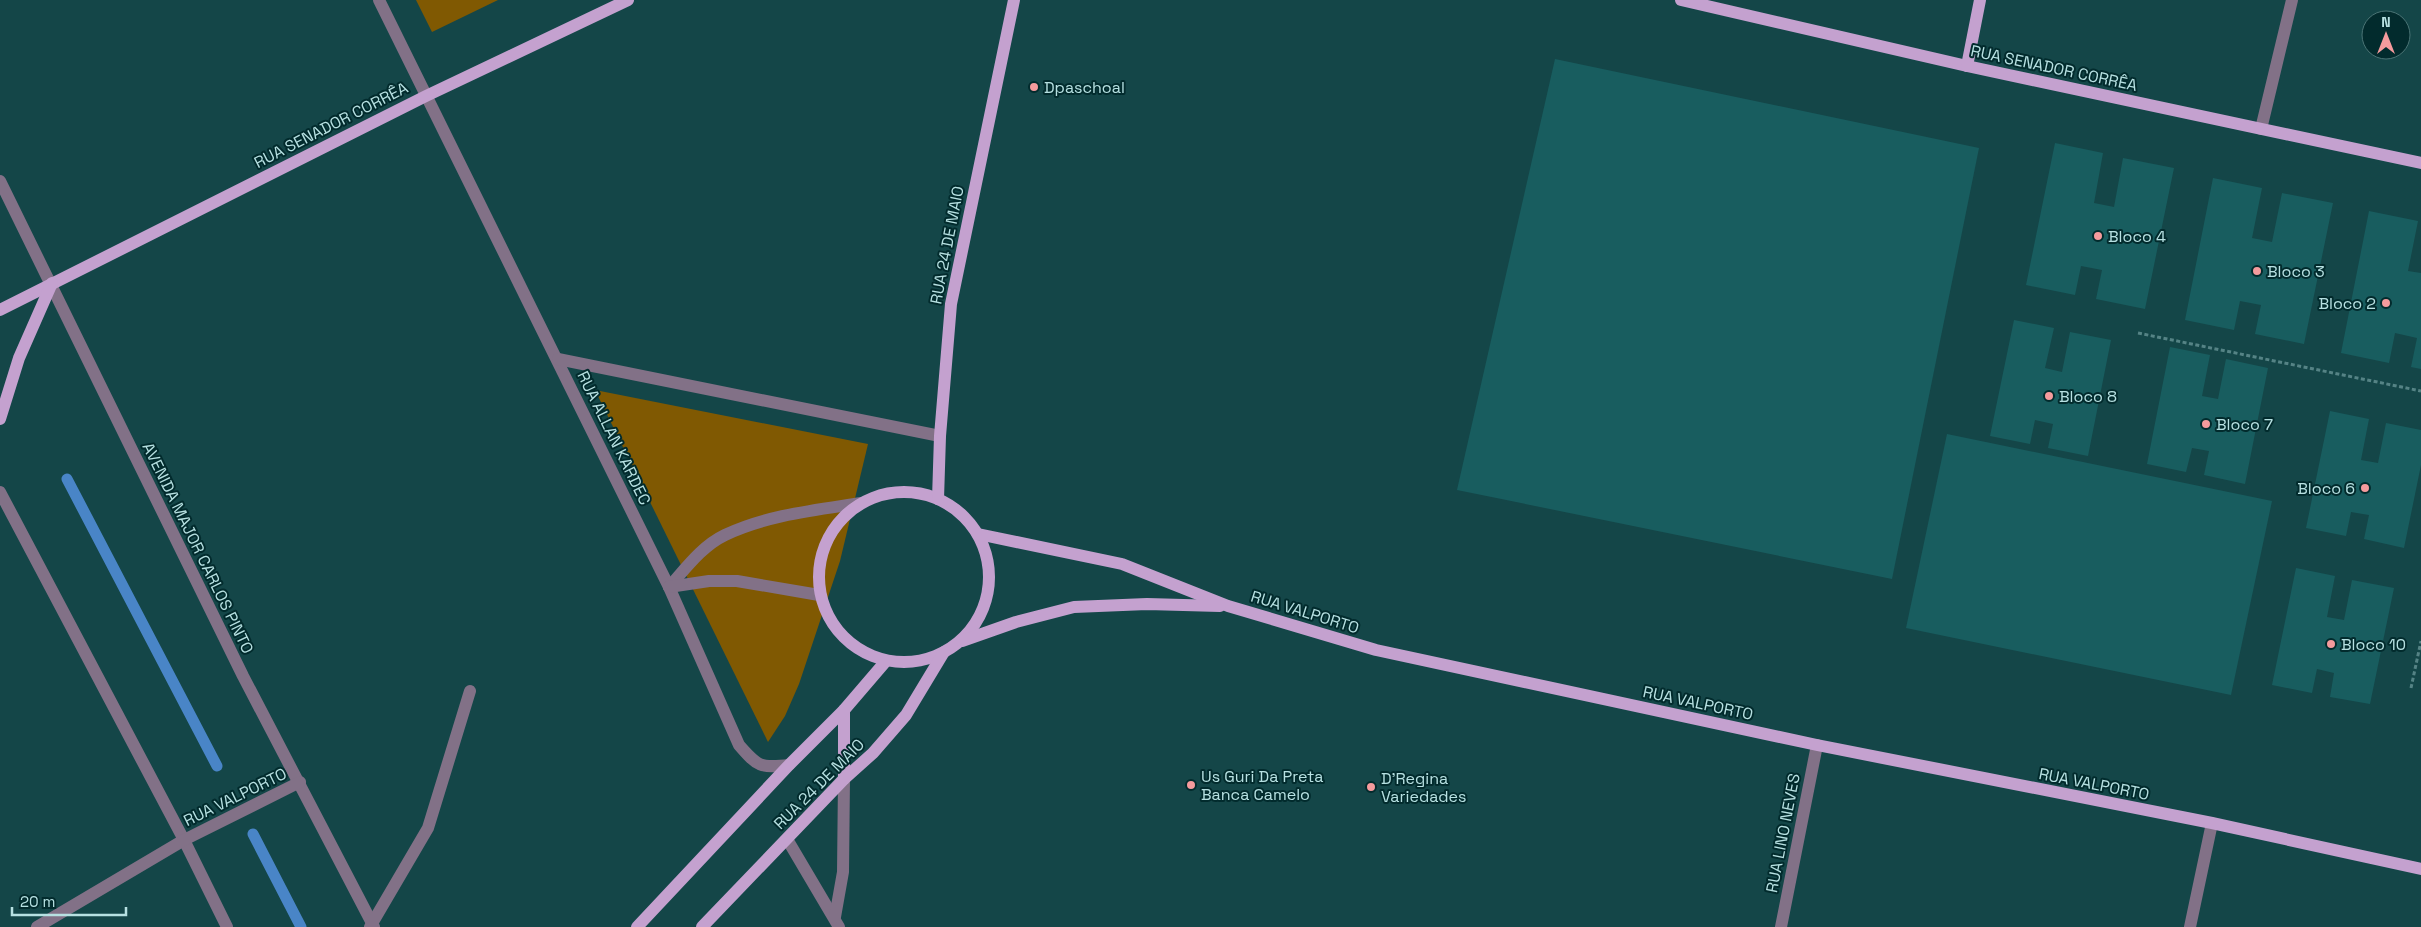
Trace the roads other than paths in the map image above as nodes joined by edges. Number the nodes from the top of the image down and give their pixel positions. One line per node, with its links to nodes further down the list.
1 (379, 0): 8 (street, RUA ALLAN KARDEC)
2 (628, 0): 8 (main road, RUA SENADOR CORRÊA)
3 (1014, 0): 16 (main road, RUA 24 DE MAIO)
4 (1681, 0): 7 (main road, RUA SENADOR CORRÊA)
5 (1980, 0): 7 (main road)
6 (2292, 0): 9 (street)
7 (1967, 66): 9 (main road, RUA SENADOR CORRÊA)
8 (426, 96): 12 (main road, RUA SENADOR CORRÊA); 14 (street, RUA ALLAN KARDEC)
9 (2261, 129): 10 (main road, RUA SENADOR CORRÊA)
10 (2421, 163)
11 (0, 181): 12 (street, AVENIDA MAJOR CARLOS PINTO)
12 (52, 283): 13 (main road, RUA SENADOR CORRÊA); 15 (main road); 32 (street, AVENIDA MAJOR CARLOS PINTO)
13 (0, 310)
14 (558, 360): 16 (street); 21 (street, RUA ALLAN KARDEC)
15 (0, 419)
16 (940, 436): 18 (main road, RUA 24 DE MAIO)
17 (0, 492): 35 (street)
18 (938, 499): 19 (main road, RUA 24 DE MAIO); 20 (main road, RUA 24 DE MAIO)
19 (860, 503): 21 (street); 22 (main road, RUA 24 DE MAIO)
20 (978, 534): 23 (main road, RUA VALPORTO); 24 (main road, RUA 24 DE MAIO)
21 (669, 587): 22 (street); 30 (street, RUA ALLAN KARDEC)
22 (820, 595): 26 (main road, RUA 24 DE MAIO)
23 (1228, 606): 24 (main road, RUA 24 DE MAIO); 29 (main road, RUA VALPORTO)
24 (960, 642): 25 (main road, RUA 24 DE MAIO)
25 (944, 652): 26 (main road, RUA 24 DE MAIO); 31 (main road, RUA 24 DE MAIO)
26 (886, 660): 28 (main road, RUA 24 DE MAIO)
27 (470, 691): 38 (street)
28 (844, 710): 30 (main road, RUA 24 DE MAIO); 31 (main road)
29 (1817, 746): 33 (main road, RUA VALPORTO); 43 (street, RUA LINO NEVES)
30 (789, 764): 41 (main road, RUA 24 DE MAIO)
31 (844, 779): 34 (main road, RUA 24 DE MAIO); 37 (street)
32 (300, 782): 35 (street, RUA VALPORTO); 38 (street, AVENIDA MAJOR CARLOS PINTO)
33 (2212, 824): 36 (main road, RUA VALPORTO); 44 (street)
34 (786, 839): 37 (street); 42 (main road, RUA 24 DE MAIO)
35 (184, 840): 39 (street, RUA VALPORTO); 40 (street)
36 (2421, 869)
37 (837, 922)
38 (372, 926)
39 (37, 927)
40 (227, 927)
41 (637, 927)
42 (702, 927)
43 (1781, 927)
44 (2190, 927)

